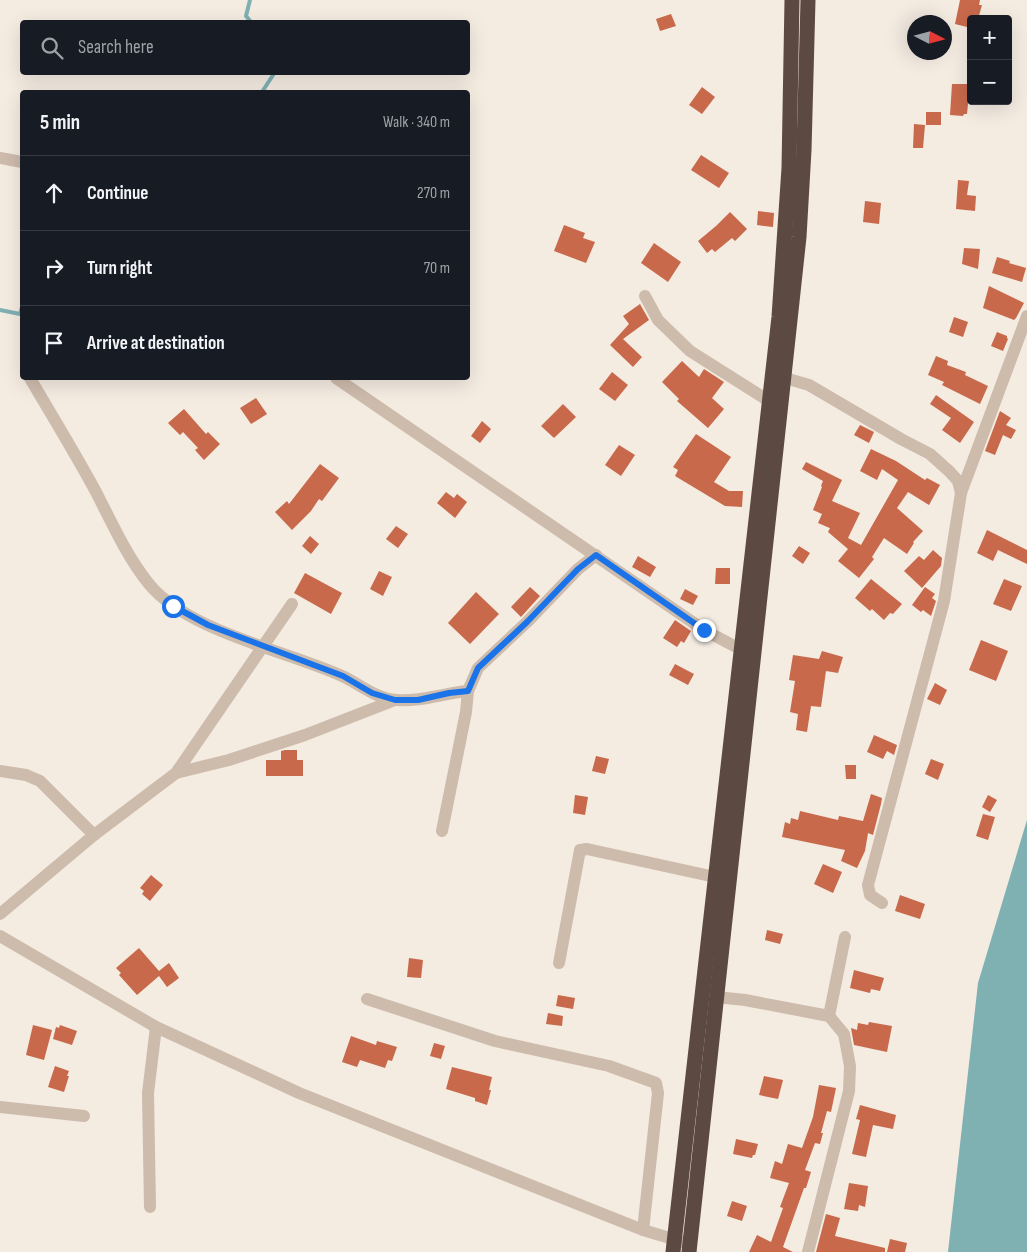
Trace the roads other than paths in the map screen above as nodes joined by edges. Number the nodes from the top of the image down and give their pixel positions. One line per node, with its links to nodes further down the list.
1 (792, 0): 10 (highway)
2 (808, 0): 7 (highway)
3 (0, 158): 4 (street)
4 (20, 162)
5 (645, 296): 10 (street)
6 (1027, 316): 11 (street)
7 (785, 378): 11 (street); 15 (highway)
8 (31, 380): 14 (street)
9 (339, 380): 12 (street)
10 (769, 401): 15 (highway)
11 (961, 494): 23 (street)
12 (596, 555): 15 (street); 16 (street)
13 (292, 604): 14 (street)
14 (263, 647): 17 (street); 19 (street)
15 (748, 650): 22 (highway); 28 (highway)
16 (468, 691): 17 (street); 20 (street)
17 (395, 700): 19 (street)
18 (0, 771): 21 (street)
19 (176, 773): 21 (street)
20 (442, 831)
21 (94, 835): 24 (street)
22 (715, 877): 27 (street); 36 (highway)
23 (882, 902)
24 (0, 914)
25 (0, 936): 31 (street)
26 (845, 937): 30 (street)
27 (559, 963)
28 (716, 997): 30 (street); 37 (highway)
29 (367, 998): 35 (street)
30 (829, 1016): 38 (street)
31 (156, 1027): 34 (street); 35 (street)
32 (0, 1107): 33 (street)
33 (84, 1116)
34 (150, 1207)
35 (643, 1230): 36 (street)
36 (673, 1246): 37 (street)
37 (689, 1248)
38 (808, 1252)

